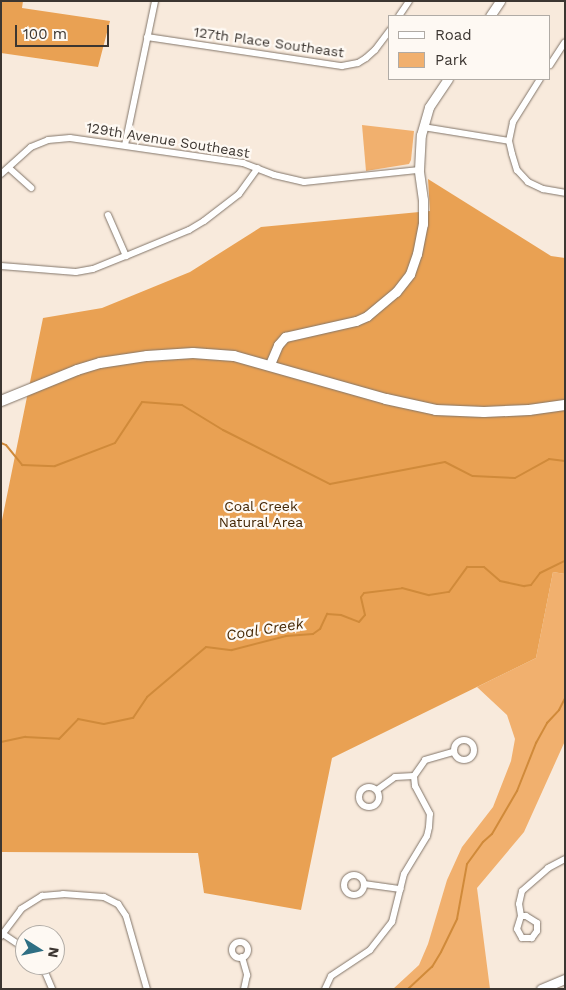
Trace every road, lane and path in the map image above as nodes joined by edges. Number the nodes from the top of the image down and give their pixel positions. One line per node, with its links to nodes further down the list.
1 (155, 1): 7 (street)
2 (409, 1): 4 (street)
3 (500, 1): 5 (street)
4 (400, 15)
5 (491, 15)
6 (388, 33): 7 (street, 127th Place Southeast)
7 (147, 37): 14 (street)
8 (565, 42): 9 (street)
9 (551, 63)
10 (447, 80): 12 (street)
11 (539, 80): 13 (street)
12 (422, 127): 13 (street); 17 (street)
13 (509, 141): 20 (street)
14 (125, 145): 15 (street, 129th Avenue Southeast); 16 (street, 129th Avenue Southeast)
15 (9, 168): 18 (street, 129th Avenue Southeast); 19 (street)
16 (258, 168): 17 (street, 129th Avenue Southeast); 22 (street)
17 (419, 170): 24 (street)
18 (1, 174)
19 (31, 188)
20 (565, 193)
21 (108, 215): 22 (street)
22 (126, 256): 23 (street)
23 (1, 266)
24 (270, 364): 25 (main road); 26 (main road)
25 (1, 401)
26 (565, 405)
27 (454, 752): 28 (street)
28 (414, 776): 29 (street); 32 (street)
29 (377, 790)
30 (565, 860): 33 (street)
31 (364, 884): 32 (street)
32 (401, 889): 42 (street)
33 (520, 916)
34 (2, 935): 35 (street); 40 (street)
35 (15, 943)
36 (242, 957): 41 (street)
37 (46, 975): 39 (street)
38 (565, 979): 43 (street)
39 (52, 989)
40 (147, 989)
41 (244, 989)
42 (325, 989)
43 (541, 989)

